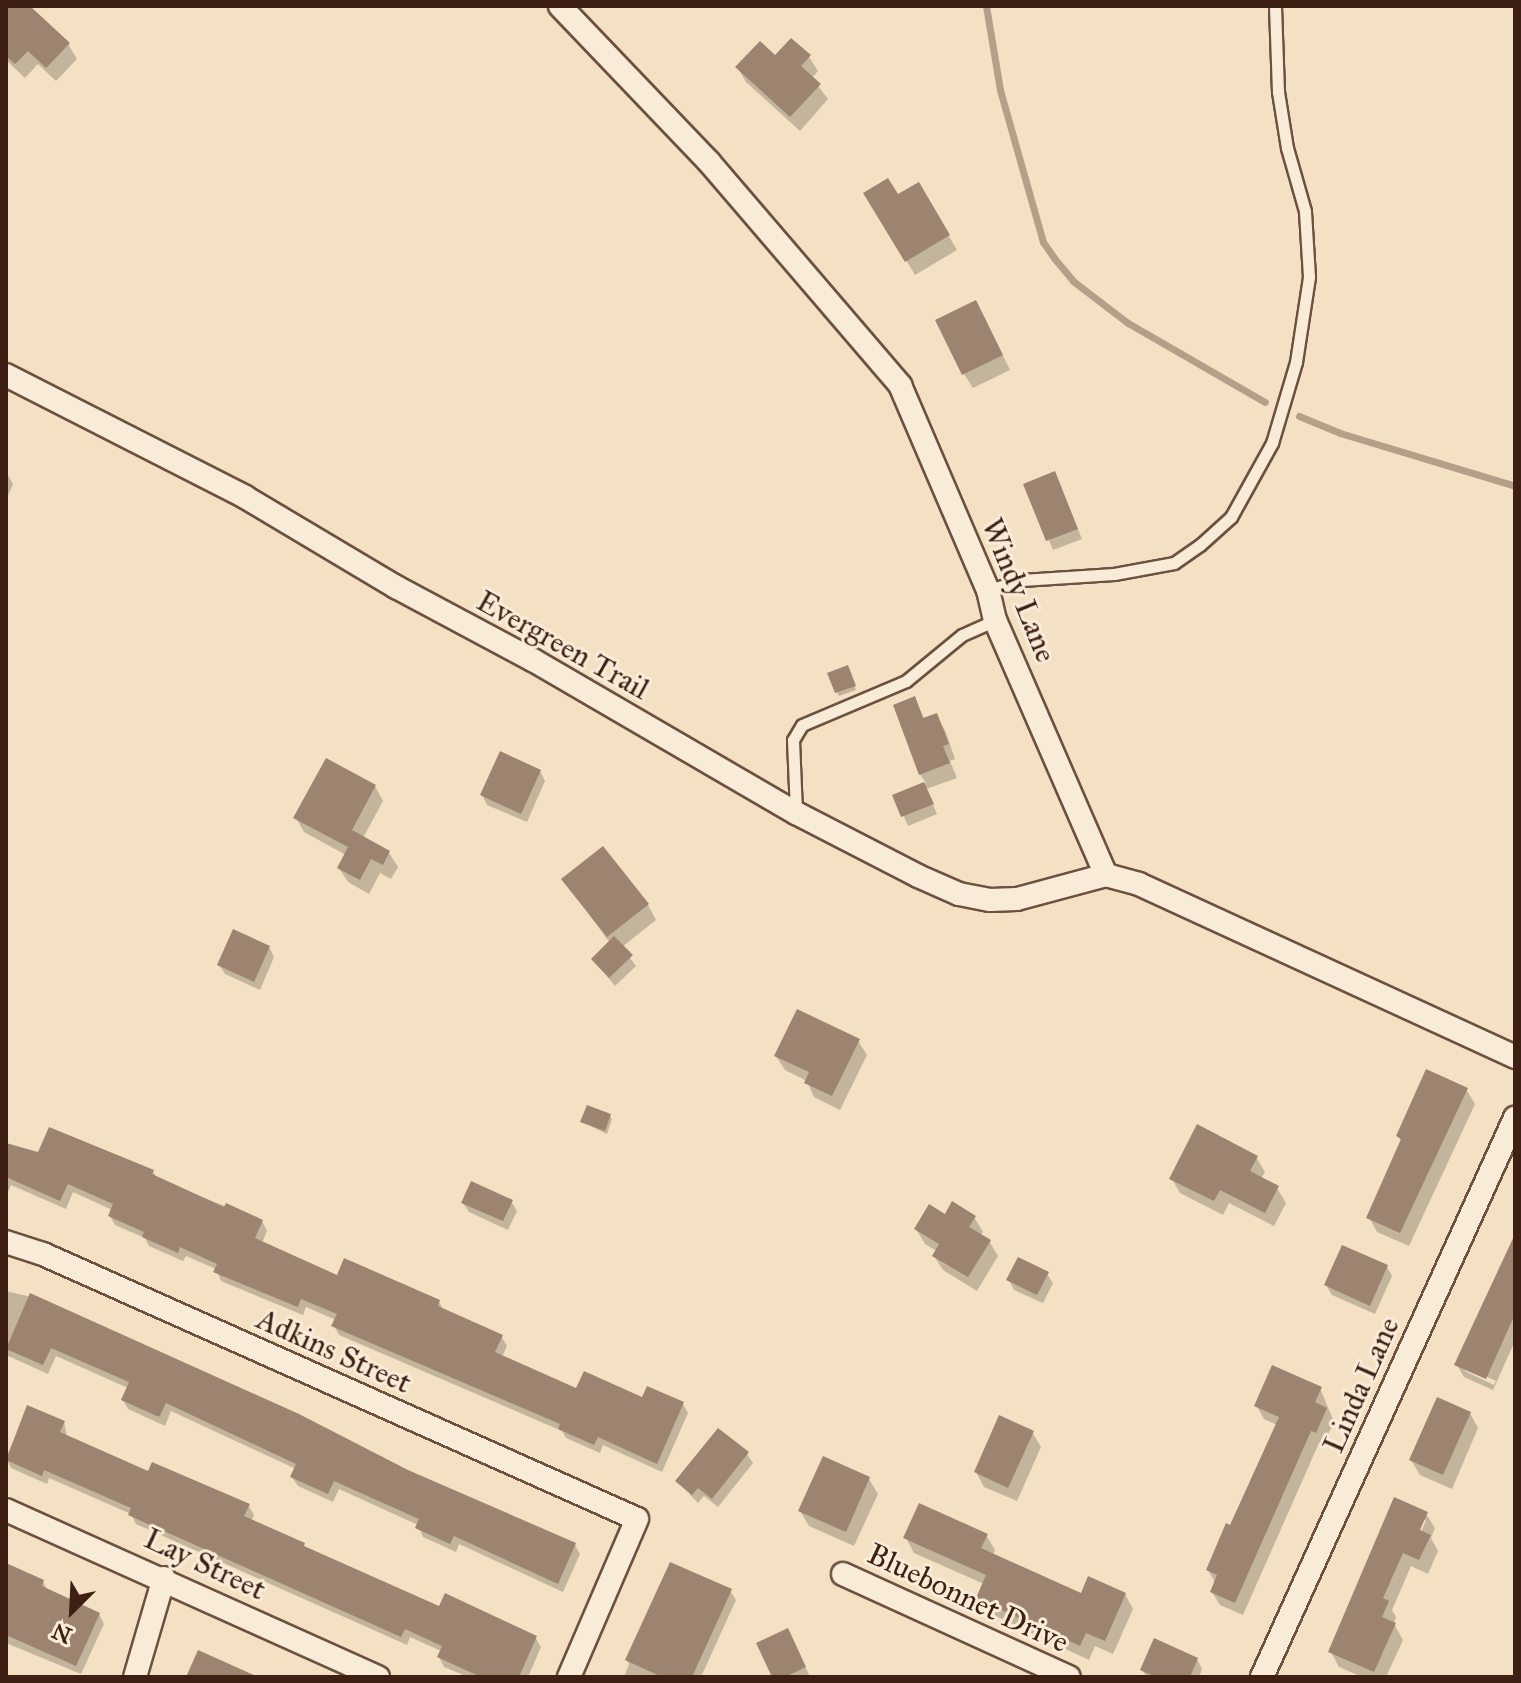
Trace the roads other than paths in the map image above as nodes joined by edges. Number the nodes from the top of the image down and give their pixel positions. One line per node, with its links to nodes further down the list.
1 (560, 6): 4 (street, Windy Lane)
2 (1275, 6): 4 (lane)
3 (6, 375): 6 (street, Evergreen Trail)
4 (988, 590): 5 (street, Windy Lane)
5 (995, 620): 6 (lane); 7 (street, Windy Lane)
6 (796, 813): 7 (street, Evergreen Trail)
7 (1106, 875): 8 (street)
8 (1515, 1057)
9 (1515, 1118): 18 (street, Linda Lane)
10 (6, 1242): 16 (street, Adkins Street)
11 (6, 1510): 13 (street, Lay Street)
12 (843, 1574): 17 (street, Bluebonnet Drive)
13 (164, 1578): 14 (street); 15 (street, Lay Street)
14 (135, 1677)
15 (378, 1677)
16 (569, 1677)
17 (1069, 1677)
18 (1262, 1677)

